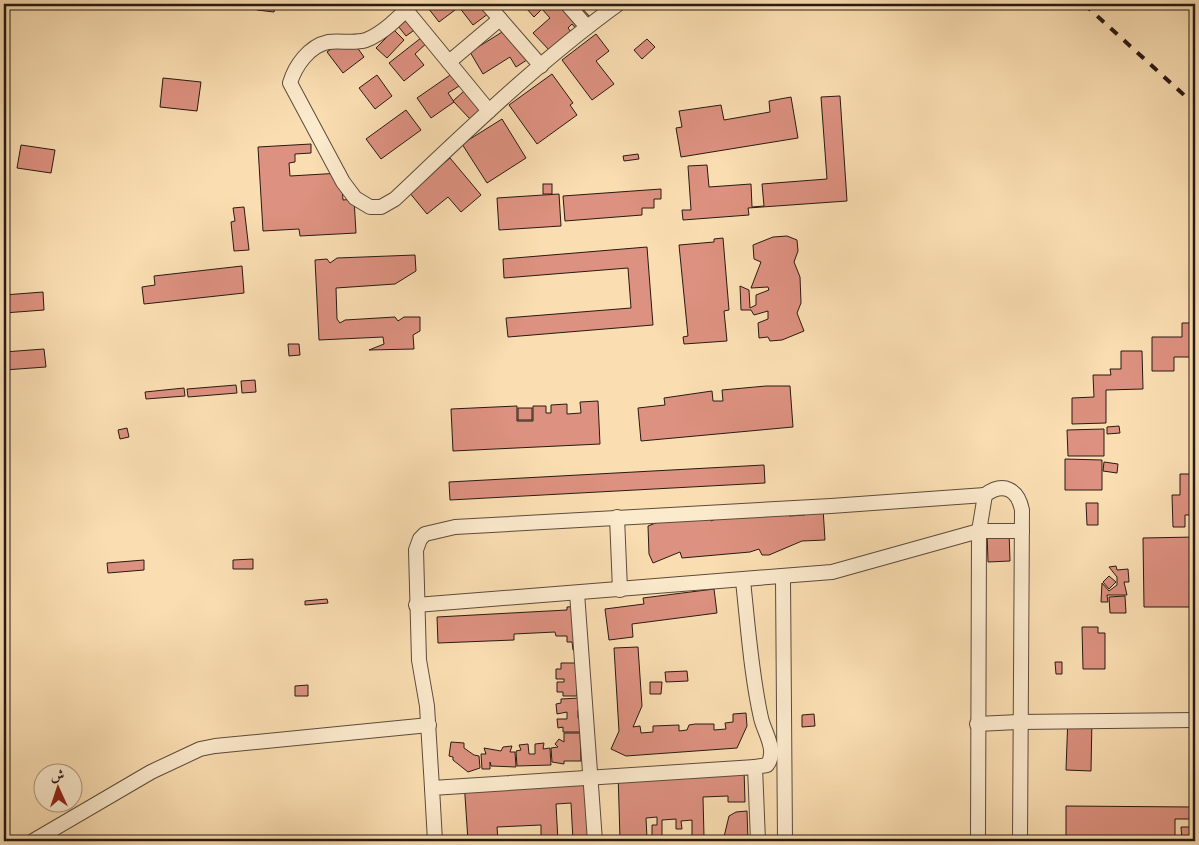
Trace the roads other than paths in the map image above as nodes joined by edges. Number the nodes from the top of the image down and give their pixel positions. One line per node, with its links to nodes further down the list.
1 (487, 4): 5 (street)
2 (567, 4): 6 (street)
3 (618, 4): 6 (street)
4 (409, 7): 7 (street); 9 (street)
5 (500, 19): 7 (street); 8 (street)
6 (587, 27): 8 (street)
7 (449, 62): 9 (street)
8 (541, 66): 9 (street)
9 (489, 111)
10 (985, 495): 11 (street); 12 (street); 13 (street)
11 (617, 517): 16 (street); 18 (street)
12 (979, 531): 13 (street); 14 (street); 21 (street)
13 (1022, 531): 20 (street)
14 (783, 578): 15 (street); 30 (street)
15 (743, 581): 16 (street); 23 (street)
16 (620, 590): 17 (street)
17 (577, 593): 18 (street); 24 (street)
18 (416, 605): 22 (street)
19 (1195, 720): 20 (street)
20 (1019, 722): 21 (street); 32 (street)
21 (977, 724): 31 (street)
22 (429, 725): 25 (street); 26 (street)
23 (755, 768): 24 (street); 29 (street)
24 (590, 777): 25 (street); 28 (street)
25 (432, 788): 27 (street)
26 (33, 841)
27 (435, 841)
28 (595, 841)
29 (758, 841)
30 (785, 841)
31 (978, 841)
32 (1020, 841)

